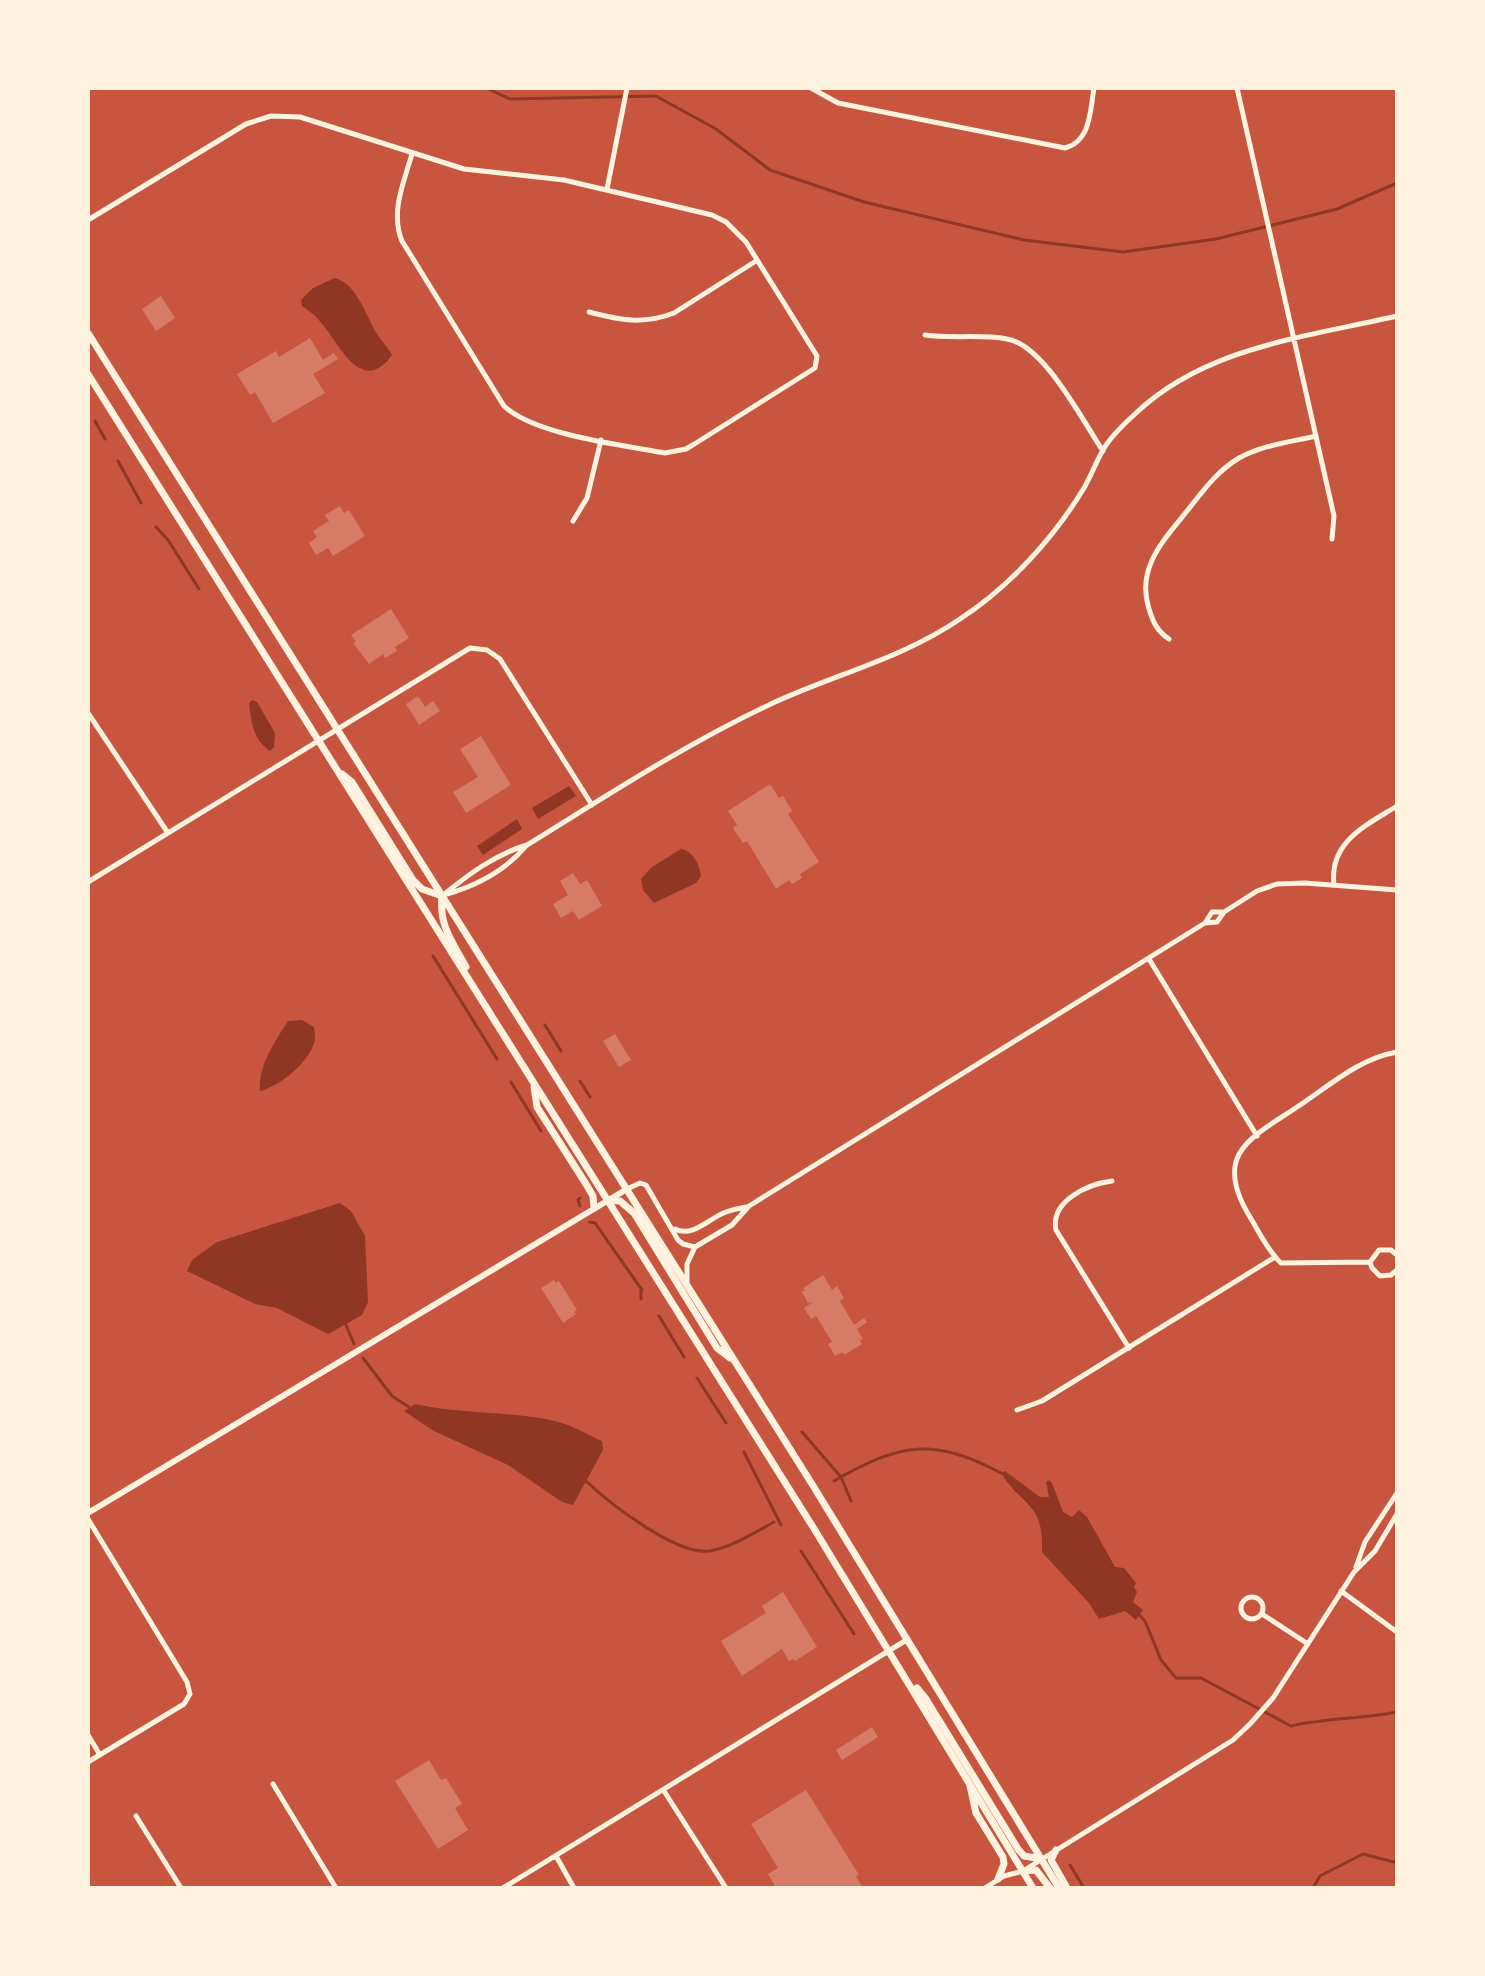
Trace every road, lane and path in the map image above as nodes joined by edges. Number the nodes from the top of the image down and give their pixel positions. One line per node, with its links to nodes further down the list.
1 (627, 88): 6 (street)
2 (811, 88): 3 (street)
3 (1094, 88)
4 (1237, 88): 13 (street)
5 (412, 154): 6 (street); 7 (street); 16 (street)
6 (607, 189): 8 (street)
7 (88, 220)
8 (756, 261): 9 (street); 16 (street)
9 (589, 312)
10 (1397, 316): 13 (street)
11 (88, 333): 22 (main road)
12 (925, 335): 17 (street)
13 (1295, 340): 15 (street); 17 (street)
14 (88, 374): 23 (main road)
15 (1316, 436): 19 (street); 20 (street)
16 (601, 440): 18 (street)
17 (1103, 451): 25 (street)
18 (573, 521)
19 (1332, 539)
20 (1169, 639)
21 (88, 713): 27 (street)
22 (337, 729): 23 (street); 25 (street); 32 (main road)
23 (318, 741): 24 (main road); 27 (street)
24 (337, 771): 32 (main road); 37 (main road)
25 (592, 805): 28 (street)
26 (1397, 806): 30 (street)
27 (168, 833): 29 (street)
28 (527, 845): 32 (street); 32 (street)
29 (88, 882)
30 (1334, 885): 31 (street); 33 (street)
31 (1397, 890)
32 (442, 896): 37 (main road); 41 (main road)
33 (1224, 912): 34 (street); 34 (street)
34 (1205, 923): 35 (street)
35 (1149, 959): 39 (street); 43 (street)
36 (1397, 1052): 39 (street)
37 (521, 1063): 38 (main road)
38 (533, 1081): 42 (main road); 44 (main road)
39 (1257, 1136): 48 (street)
40 (1112, 1181): 52 (street)
41 (627, 1189): 42 (street); 45 (street); 51 (main road)
42 (608, 1200): 44 (street); 53 (main road); 64 (main road)
43 (749, 1206): 45 (street); 46 (street)
44 (594, 1208): 57 (street)
45 (674, 1229): 46 (street)
46 (695, 1247): 51 (street)
47 (1397, 1255): 49 (street)
48 (1275, 1257): 49 (street); 52 (street)
49 (1370, 1262): 50 (street)
50 (1397, 1270)
51 (687, 1286): 53 (main road)
52 (1129, 1348): 54 (street)
53 (735, 1362): 62 (main road)
54 (1017, 1410)
55 (1397, 1493): 58 (street)
56 (1397, 1514): 58 (street)
57 (88, 1516): 67 (street)
58 (1354, 1572): 59 (street)
59 (1341, 1591): 61 (street); 63 (street)
60 (1262, 1614): 60 (street); 63 (street)
61 (1397, 1632)
62 (908, 1639): 64 (street); 75 (main road)
63 (1308, 1644): 73 (street)
64 (890, 1652): 65 (main road); 71 (street)
65 (904, 1674): 69 (main road); 75 (main road)
66 (88, 1735): 67 (street)
67 (100, 1755): 68 (street)
68 (88, 1762)
69 (968, 1780): 76 (main road); 77 (main road)
70 (273, 1784): 79 (street)
71 (664, 1791): 74 (street); 82 (street)
72 (136, 1816): 78 (street)
73 (1056, 1850): 75 (street); 87 (main road)
74 (556, 1856): 80 (street); 81 (street)
75 (1042, 1859): 76 (street); 86 (main road)
76 (1023, 1871): 77 (street); 84 (main road); 85 (main road)
77 (998, 1879): 83 (street)
78 (181, 1888)
79 (336, 1888)
80 (503, 1888)
81 (574, 1888)
82 (726, 1888)
83 (985, 1888)
84 (1033, 1888)
85 (1050, 1888)
86 (1059, 1888)
87 (1067, 1888)

